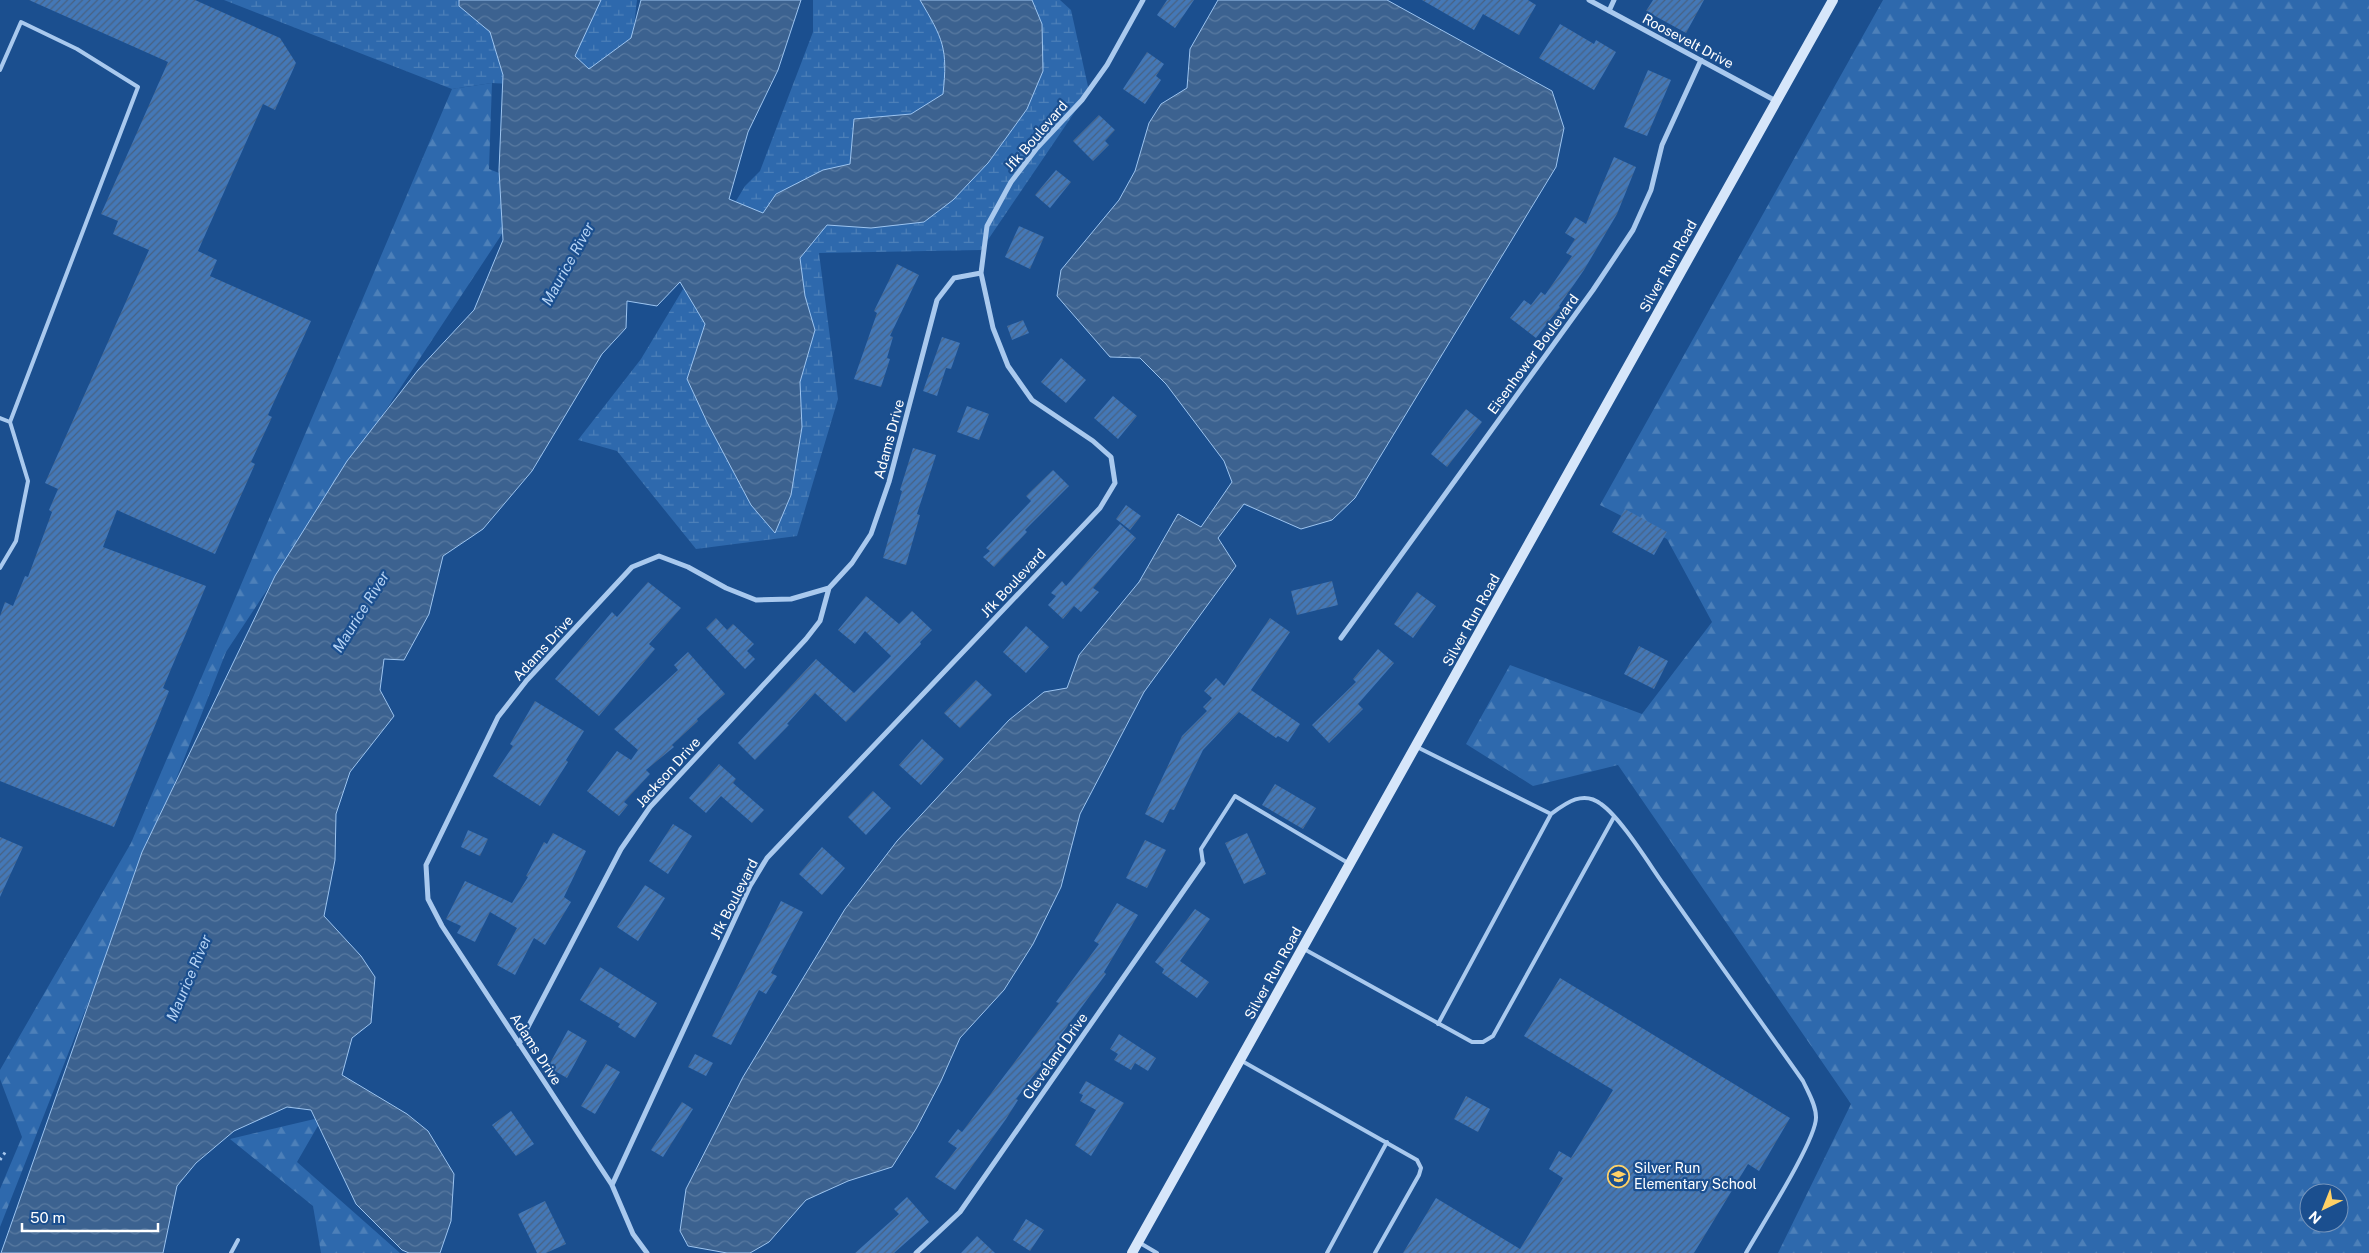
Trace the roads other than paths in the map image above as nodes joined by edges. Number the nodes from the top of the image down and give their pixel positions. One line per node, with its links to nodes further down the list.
1 (1143, 0): 9 (street, Jfk Boulevard)
2 (1589, 0): 5 (street, Roosevelt Drive)
3 (1614, 0): 5 (street)
4 (1833, 0): 8 (main road, Silver Run Road)
5 (1609, 10): 6 (street, Roosevelt Drive)
6 (1701, 60): 8 (street, Roosevelt Drive); 14 (street, Eisenhower Boulevard)
7 (0, 70): 11 (lane)
8 (1776, 102): 15 (main road, Silver Run Road)
9 (982, 273): 13 (street, Adams Drive); 25 (street, Jfk Boulevard)
10 (0, 418): 11 (lane)
11 (10, 422): 12 (lane)
12 (0, 568)
13 (829, 588): 22 (street, Jackson Drive); 22 (street, Adams Drive)
14 (1341, 638)
15 (1416, 746): 16 (lane); 19 (main road, Silver Run Road)
16 (1551, 814): 17 (lane); 21 (lane)
17 (1614, 817): 21 (lane); 35 (lane)
18 (1203, 862): 19 (lane); 30 (street, Cleveland Drive)
19 (1350, 864): 20 (main road, Silver Run Road)
20 (1302, 948): 21 (lane); 23 (main road, Silver Run Road)
21 (1438, 1024)
22 (519, 1044): 25 (street, Adams Drive)
23 (1240, 1060): 24 (lane); 27 (main road, Silver Run Road)
24 (1387, 1142): 33 (lane); 34 (lane)
25 (612, 1185): 29 (street, Adams Drive)
26 (238, 1240): 28 (lane)
27 (1138, 1242): 31 (main road, Silver Run Road); 32 (lane)
28 (231, 1253)
29 (647, 1253)
30 (916, 1253)
31 (1132, 1253)
32 (1157, 1253)
33 (1327, 1253)
34 (1376, 1253)
35 (1746, 1253)

